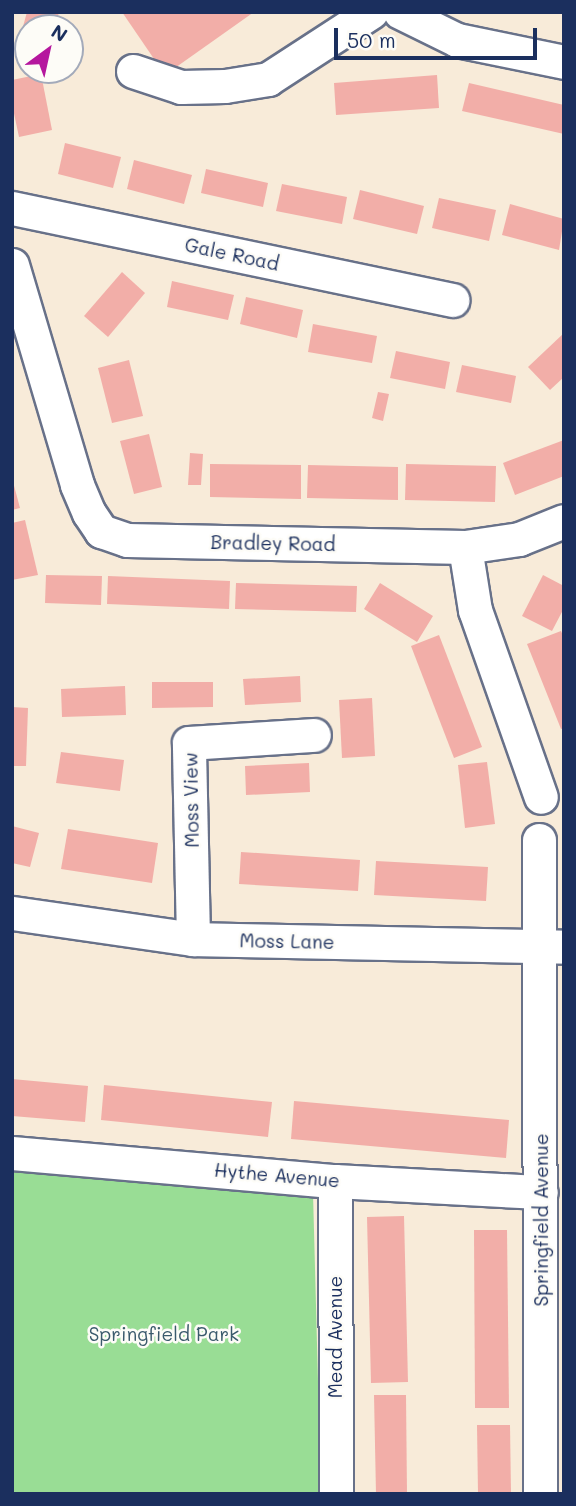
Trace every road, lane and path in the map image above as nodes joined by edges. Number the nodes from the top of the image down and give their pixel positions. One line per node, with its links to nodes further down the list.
1 (371, 12): 4 (street)
2 (400, 12): 3 (street)
3 (564, 62)
4 (133, 71)
5 (12, 208): 7 (street, Gale Road)
6 (12, 265): 9 (street, Bradley Road)
7 (452, 300)
8 (564, 521): 9 (street, Bradley Road)
9 (465, 547): 11 (street)
10 (314, 735): 14 (street, Moss View)
11 (541, 797)
12 (539, 840): 15 (street)
13 (12, 913): 14 (street, Moss Lane)
14 (193, 939): 15 (street, Moss Lane)
15 (550, 947): 18 (street, Springfield Avenue)
16 (12, 1153): 17 (street, Hythe Avenue)
17 (334, 1181): 18 (street, Hythe Avenue); 19 (street, Mead Avenue)
18 (541, 1192): 20 (street, Springfield Avenue)
19 (336, 1494)
20 (540, 1494)

